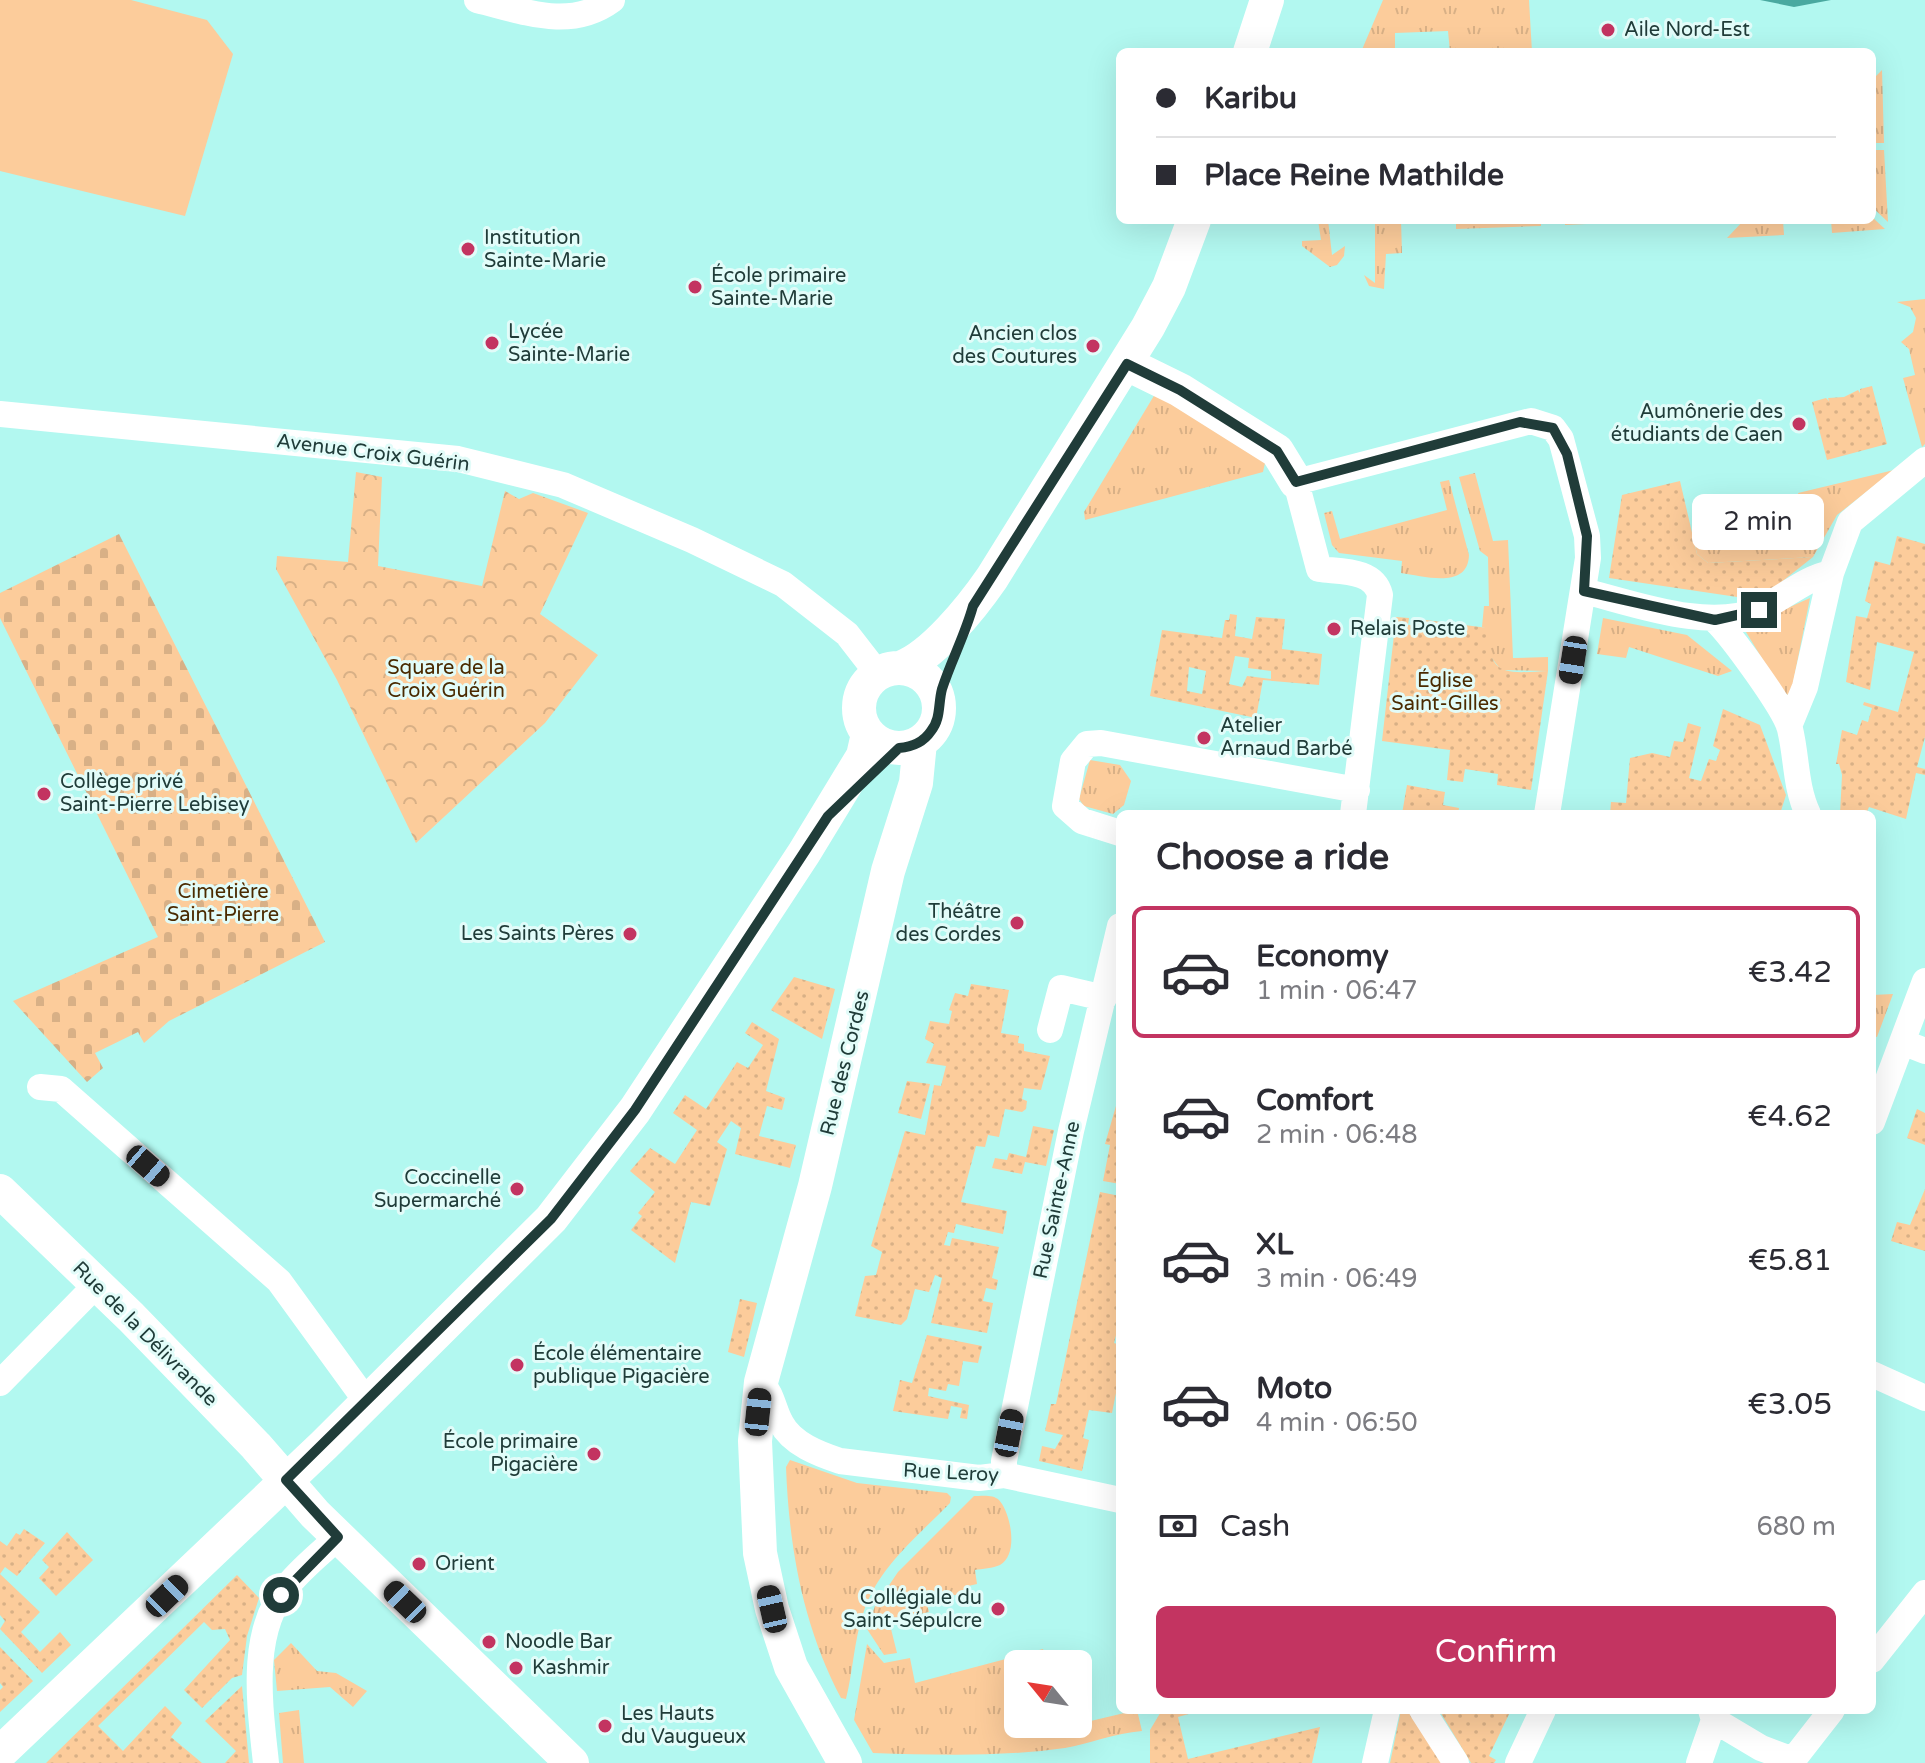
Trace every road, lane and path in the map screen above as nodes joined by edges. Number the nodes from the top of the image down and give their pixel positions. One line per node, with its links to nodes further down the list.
1 (477, 0): 2 (street)
2 (612, 0)
3 (1267, 0): 4 (main road)
4 (1251, 48)
5 (1193, 224): 6 (main road)
6 (1127, 364): 9 (main road); 12 (main road)
7 (0, 414): 14 (street, Avenue Croix Guérin)
8 (1925, 460): 10 (street)
9 (1296, 482): 11 (street); 18 (street)
10 (1831, 573): 13 (street); 16 (street)
11 (1584, 591): 13 (street); 20 (street)
12 (973, 606): 14 (main road); 15 (main road)
13 (1715, 620): 16 (street)
14 (889, 671): 15 (main road); 17 (main road)
15 (939, 703): 17 (main road)
16 (1789, 726): 19 (street)
17 (896, 741): 32 (main road, Rue des Cordes); 35 (main road)
18 (1355, 802): 21 (street)
19 (1799, 808)
20 (1548, 810)
21 (1116, 832)
22 (1116, 944): 24 (street, Rue Sainte-Anne)
23 (1925, 981): 26 (street)
24 (1104, 998): 25 (street); 37 (street, Rue Sainte-Anne)
25 (1050, 1030)
26 (1913, 1047): 27 (street)
27 (1878, 1083)
28 (40, 1087): 35 (street)
29 (0, 1191): 30 (main road, Rue de la Délivrande)
30 (97, 1284): 33 (street); 38 (main road, Rue de la Délivrande)
31 (1876, 1376): 34 (street)
32 (761, 1382): 36 (street); 39 (main road, Rue des Cordes)
33 (0, 1383)
34 (1925, 1398)
35 (367, 1402): 38 (main road)
36 (788, 1433): 37 (street, Rue Leroy); 39 (street)
37 (1004, 1475): 40 (street, Rue Leroy)
38 (286, 1480): 41 (main road, Rue de la Délivrande); 49 (main road)
39 (754, 1485): 52 (main road, Rue des Cordes)
40 (1116, 1499)
41 (338, 1537): 50 (street); 51 (main road, Rue de la Délivrande)
42 (1925, 1593): 43 (street)
43 (1876, 1655)
44 (1386, 1714): 53 (street)
45 (1425, 1714): 54 (street)
46 (1541, 1714): 55 (street)
47 (1829, 1714): 48 (street)
48 (1712, 1715): 56 (street)
49 (0, 1753)
50 (266, 1763)
51 (572, 1763)
52 (845, 1763)
53 (1375, 1763)
54 (1456, 1763)
55 (1518, 1763)
56 (1699, 1763)

